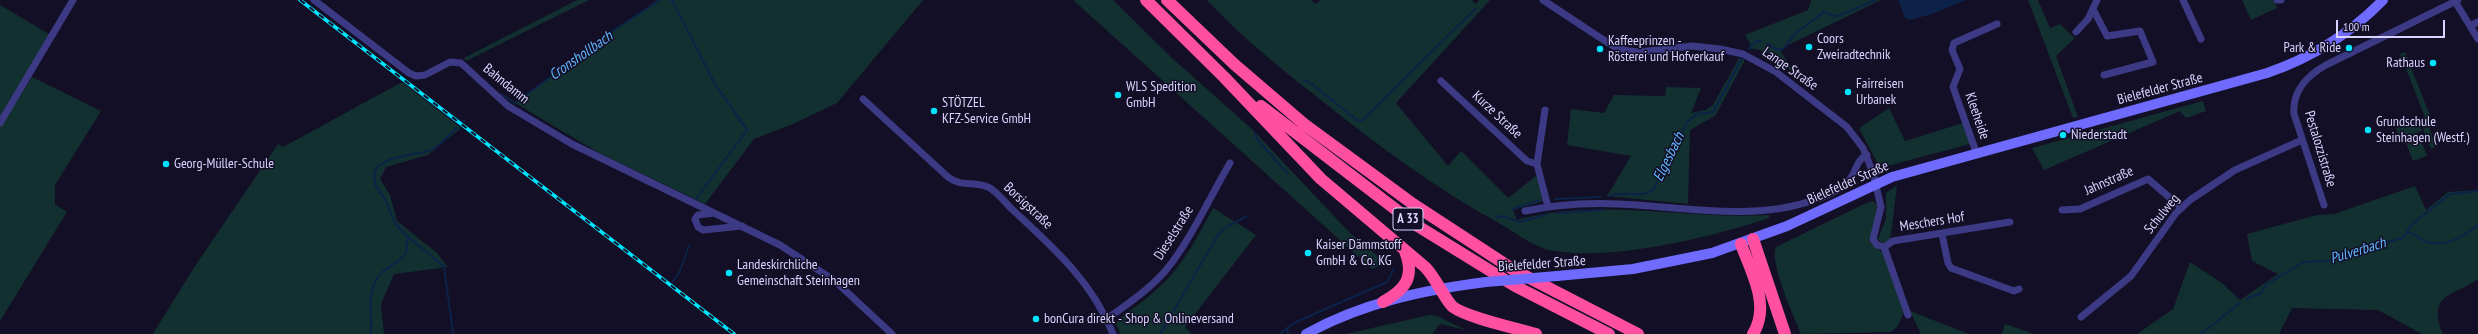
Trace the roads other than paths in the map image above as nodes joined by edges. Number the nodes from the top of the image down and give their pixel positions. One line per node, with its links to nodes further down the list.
1 (73, 0): 24 (street)
2 (314, 0): 36 (street, Bahndamm)
3 (1146, 0): 20 (highway, A 33)
4 (1167, 0): 55 (highway, A 33)
5 (1543, 0): 27 (street, Lange Straße)
6 (2097, 0): 12 (street)
7 (2183, 0): 17 (street)
8 (2277, 0): 9 (street)
9 (2281, 0)
10 (2383, 0): 26 (main road, Bielefelder Straße)
11 (2456, 1): 15 (street); 25 (street, Pestalozzistraße)
12 (2093, 9): 16 (street); 19 (street)
13 (2478, 22): 15 (street)
14 (1997, 24): 26 (street, Kleeheide)
15 (2470, 26): 18 (street)
16 (2076, 32)
17 (2201, 39)
18 (2478, 39)
19 (2104, 75)
20 (1224, 77): 43 (highway); 54 (highway, A 33)
21 (1441, 81): 29 (street, Kurze Straße)
22 (863, 99): 49 (street, Borsigstraße)
23 (1546, 110): 29 (street)
24 (0, 123)
25 (2302, 140): 31 (street, Pestalozzistraße); 33 (street, Schulweg)
26 (1976, 152): 30 (main road, Bielefelder Straße)
27 (1867, 155): 30 (street, Lange Straße); 32 (street, Bielefelder Straße)
28 (1230, 163): 49 (street, Dieselstraße)
29 (1537, 164): 32 (street)
30 (1876, 183): 40 (main road, Bielefelder Straße); 42 (street, Meschers Hof)
31 (2324, 205)
32 (1548, 207): 35 (street, Bielefelder Straße)
33 (2182, 208): 34 (street, Jahnstraße); 48 (street, Schulweg)
34 (2062, 210)
35 (1525, 211)
36 (714, 213): 38 (street, Bahndamm); 38 (street)
37 (2010, 222): 39 (street, Meschers Hof)
38 (742, 226): 50 (street, Bahndamm)
39 (1942, 234): 42 (street, Meschers Hof); 45 (street)
40 (1753, 239): 41 (main road, Bielefelder Straße); 57 (highway)
41 (1741, 244): 44 (main road, Bielefelder Straße, bridge); 56 (highway)
42 (1884, 247): 47 (street)
43 (1405, 251): 44 (highway); 46 (highway)
44 (1442, 288): 46 (main road, Bielefelder Straße); 53 (highway)
45 (2020, 289)
46 (1383, 302): 52 (main road, Bielefelder Straße)
47 (1908, 315)
48 (2081, 317)
49 (1107, 319): 51 (street, Borsigstraße)
50 (892, 334)
51 (1112, 334)
52 (1306, 334)
53 (1536, 334)
54 (1609, 334)
55 (1638, 334)
56 (1753, 334)
57 (1785, 334)

